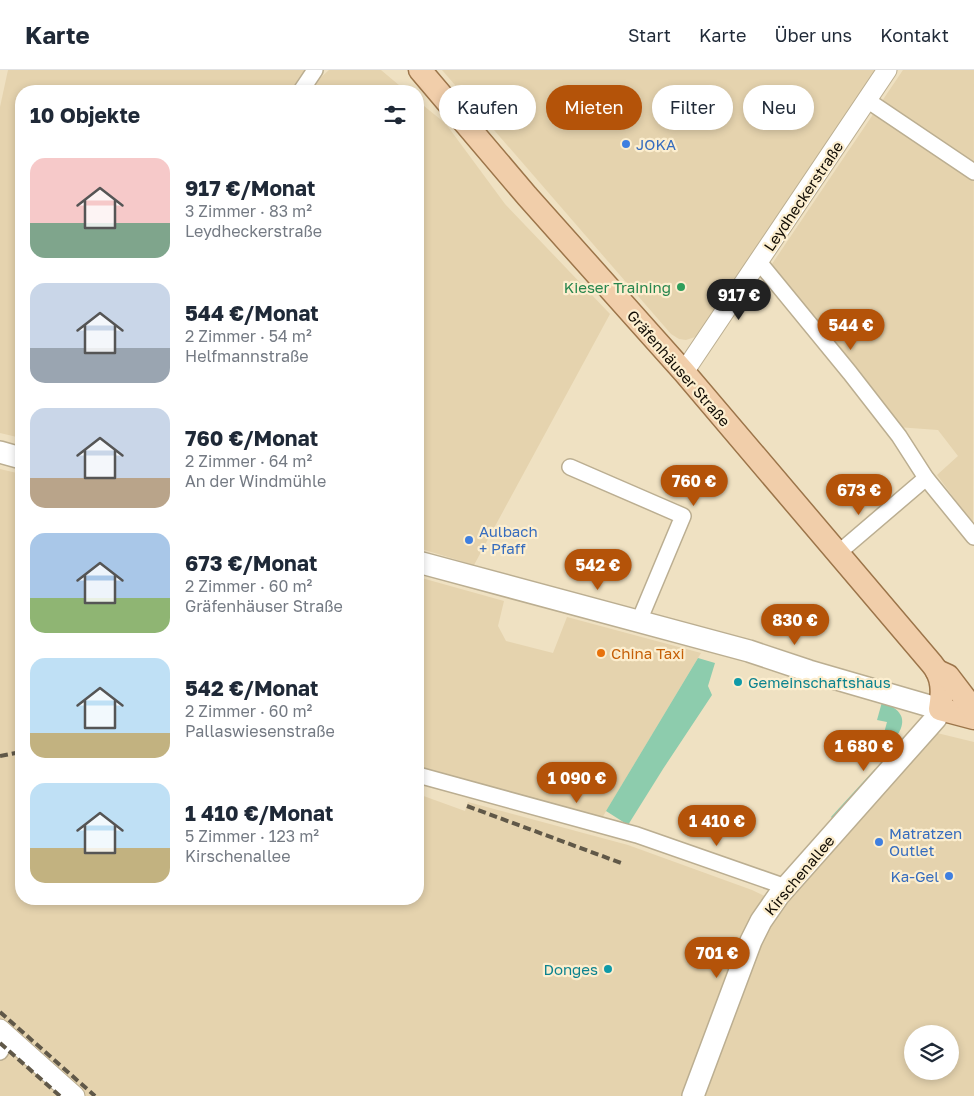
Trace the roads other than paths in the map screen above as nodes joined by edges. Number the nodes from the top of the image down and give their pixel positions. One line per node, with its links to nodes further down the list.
1 (315, 70): 4 (street)
2 (420, 70): 8 (main road, Gräfenhäuser Straße)
3 (887, 70): 5 (street, Leydheckerstraße)
4 (305, 85)
5 (867, 100): 6 (street); 7 (street, Leydheckerstraße)
6 (974, 172)
7 (759, 262): 8 (street, Leydheckerstraße); 12 (street)
8 (684, 372): 14 (main road, Gräfenhäuser Straße)
9 (0, 452): 10 (main road)
10 (15, 456)
11 (570, 467): 16 (street)
12 (926, 478): 13 (street); 14 (street)
13 (974, 536)
14 (837, 554): 17 (main road, Gräfenhäuser Straße)
15 (424, 564): 16 (main road)
16 (639, 621): 18 (main road)
17 (937, 671): 18 (main road); 19 (main road, Gräfenhäuser Straße)
18 (940, 709): 20 (main road); 22 (main road, Kirschenallee)
19 (974, 710)
20 (974, 718)
21 (424, 777): 22 (street)
22 (786, 887): 25 (main road, Kirschenallee)
23 (3, 1039): 24 (street)
24 (75, 1096)
25 (692, 1096)

